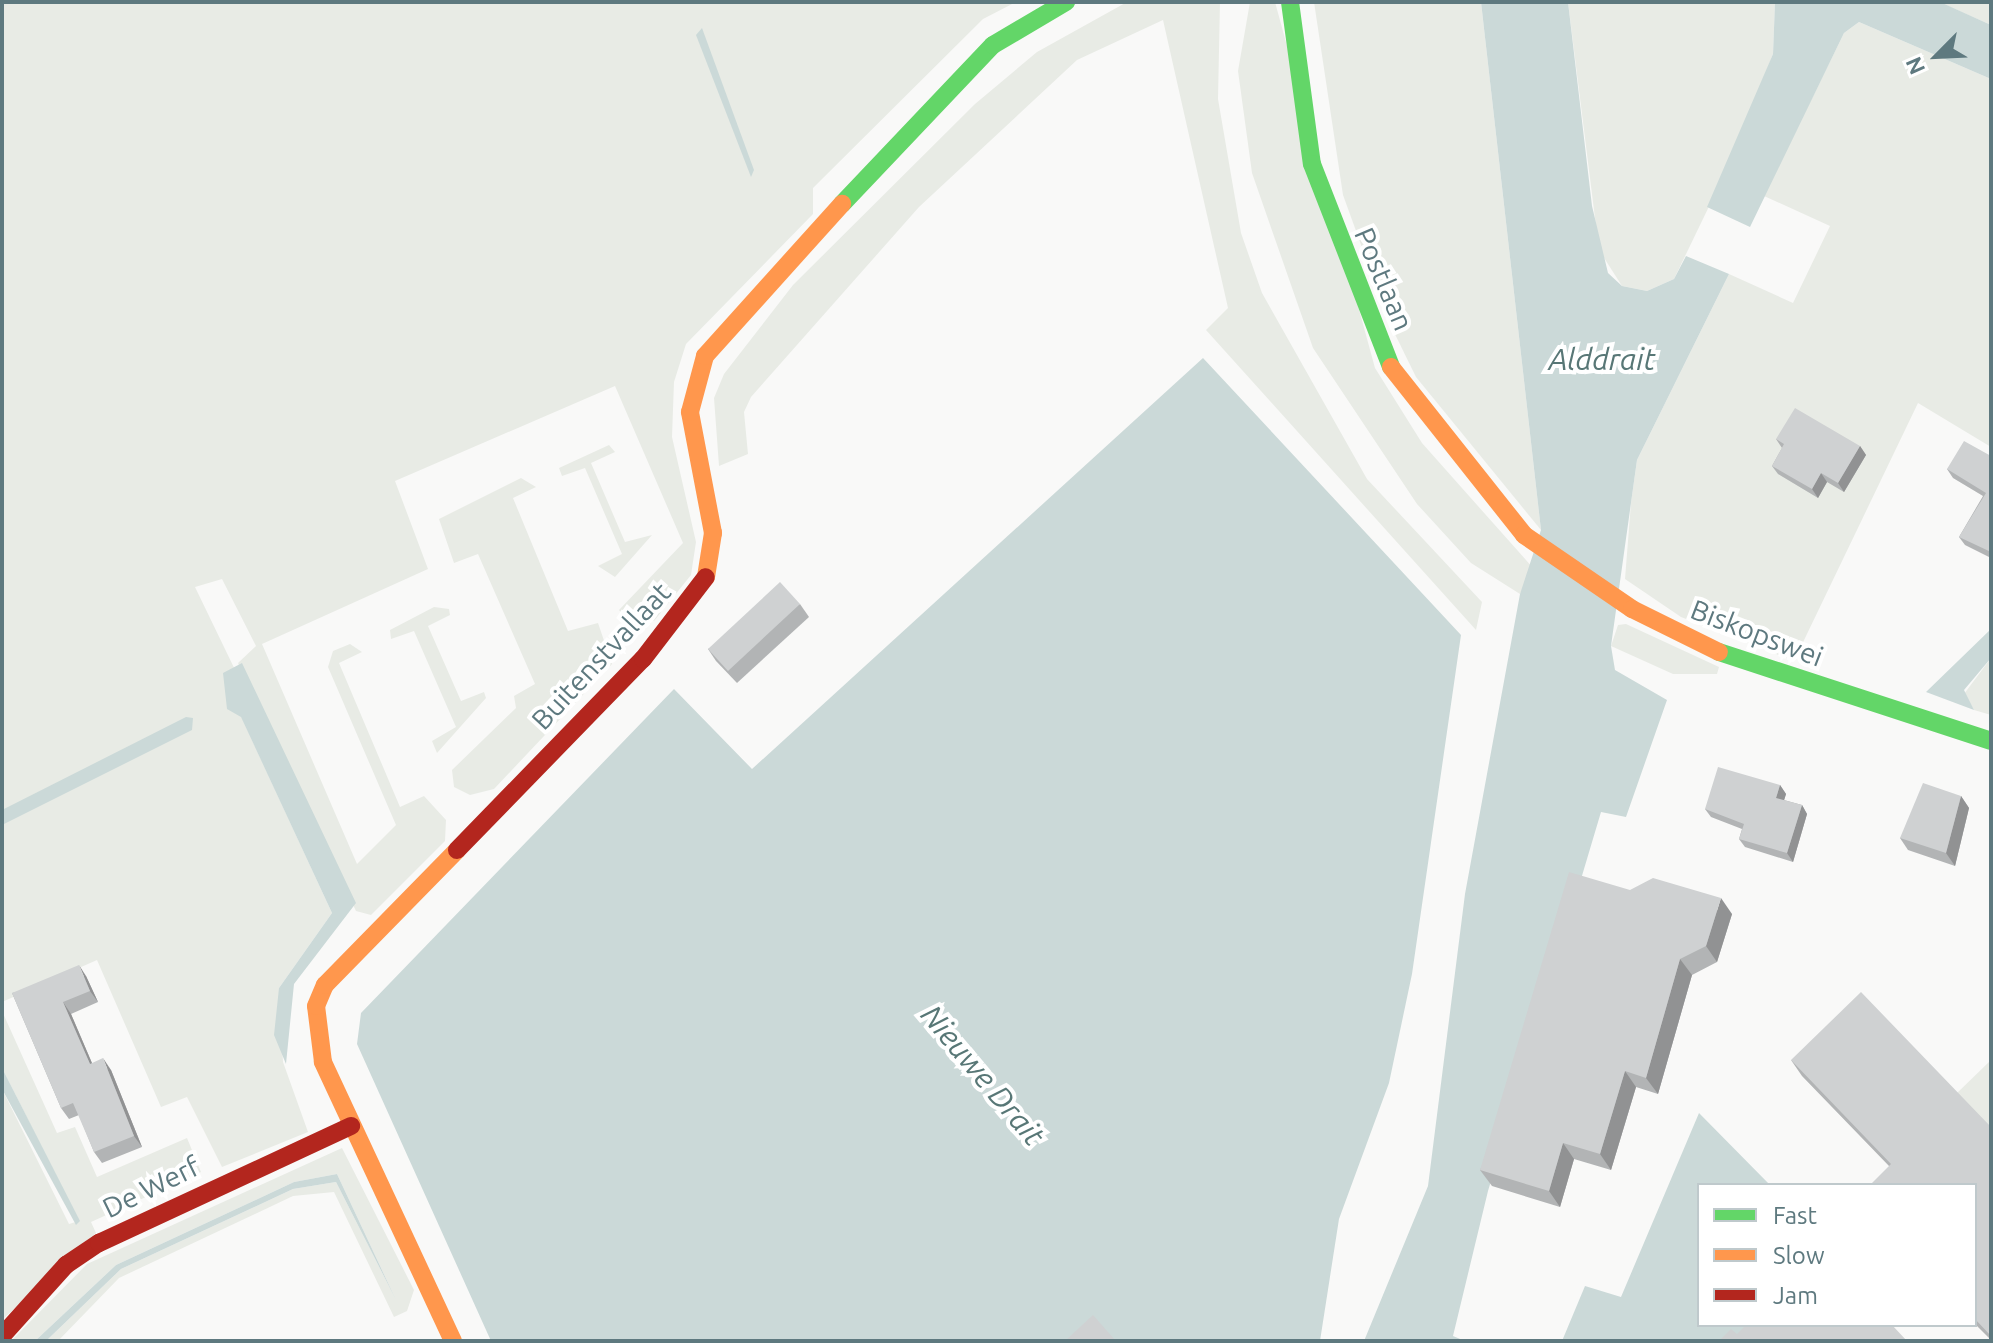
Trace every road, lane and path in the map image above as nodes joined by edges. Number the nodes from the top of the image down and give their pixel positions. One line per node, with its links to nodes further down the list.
1 (1066, 2): 5 (street, Buitenstvallaat)
2 (1290, 2): 3 (street, Postlaan)
3 (1524, 535): 4 (street, Biskopswei)
4 (1991, 741)
5 (351, 1126): 6 (street, De Werf); 7 (street, Buitenstvallaat)
6 (2, 1336)
7 (453, 1341)

